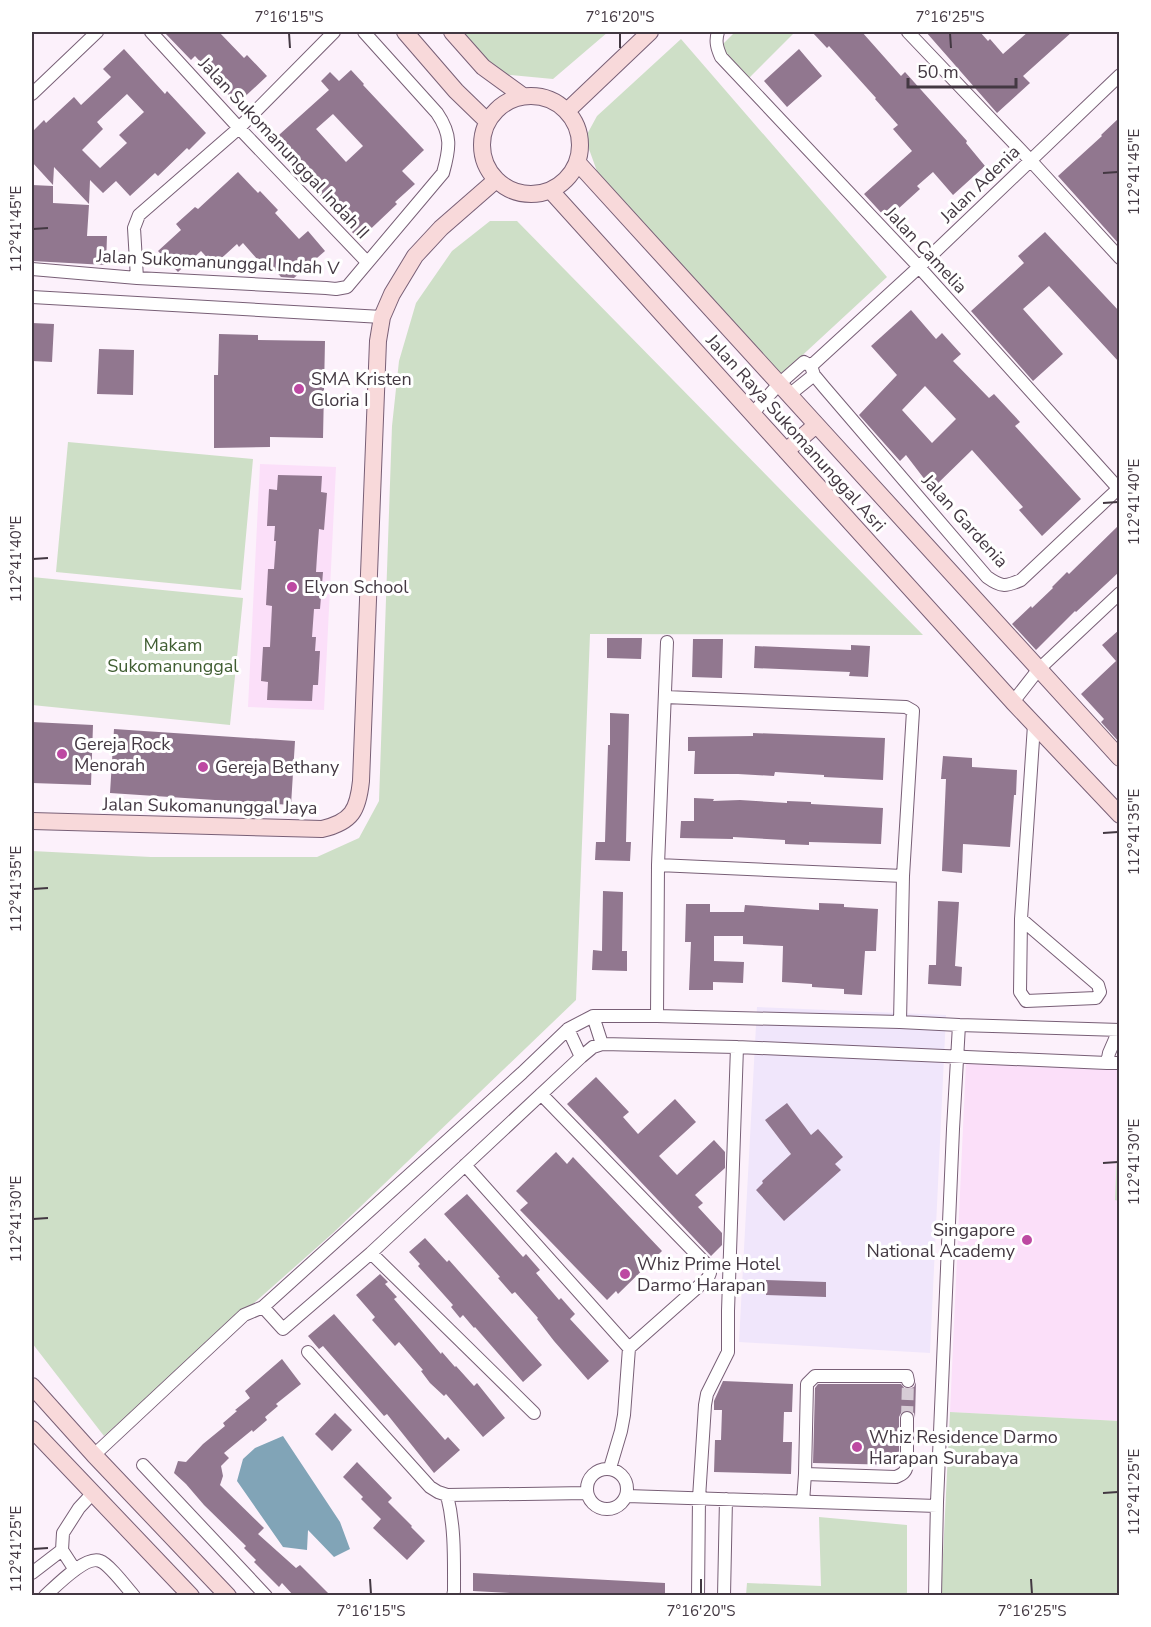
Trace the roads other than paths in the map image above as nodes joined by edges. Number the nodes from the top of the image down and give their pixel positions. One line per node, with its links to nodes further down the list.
1 (97, 32): 11 (street)
2 (151, 32): 15 (street, Jalan Sukomanunggal Indah II)
3 (334, 32): 15 (street)
4 (364, 32): 21 (street, Jalan Sukomanunggal Indah V)
5 (405, 32): 14 (street)
6 (452, 32): 12 (street)
7 (650, 32): 13 (street)
8 (718, 32): 22 (street, Jalan Camelia)
9 (908, 32): 16 (street)
10 (1119, 75): 16 (street, Jalan Adenia)
11 (32, 94)
12 (523, 96): 13 (street); 14 (street)
13 (567, 111): 17 (street)
14 (488, 122): 18 (street)
15 (239, 128): 21 (street, Jalan Sukomanunggal Indah II); 24 (street)
16 (1031, 161): 20 (street); 22 (street, Jalan Adenia)
17 (578, 162): 19 (street); 28 (street, Jalan Raya Sukomanunggal Asri)
18 (496, 180): 19 (street); 26 (street, Jalan Sukomanunggal Jaya)
19 (551, 191): 29 (street, Jalan Raya Sukomanunggal Asri)
20 (1119, 258)
21 (367, 262): 24 (street, Jalan Sukomanunggal Indah V)
22 (919, 267): 27 (street, Jalan Adenia); 32 (street, Jalan Camelia)
23 (32, 269): 24 (street, Jalan Sukomanunggal Indah V)
24 (137, 278)
25 (32, 297): 26 (street)
26 (382, 317): 41 (street, Jalan Sukomanunggal Jaya)
27 (810, 368): 28 (street, Jalan Adenia); 32 (street, Jalan Gardenia)
28 (784, 390): 29 (street, Jalan Adenia); 30 (street, Jalan Raya Sukomanunggal Asri)
29 (752, 414): 31 (street, Jalan Raya Sukomanunggal Asri)
30 (816, 425): 31 (street); 35 (street, Jalan Raya Sukomanunggal Asri)
31 (786, 451): 37 (street, Jalan Raya Sukomanunggal Asri)
32 (1119, 487)
33 (1119, 592): 35 (street)
34 (667, 642): 36 (street)
35 (1038, 670): 37 (street); 39 (street, Jalan Raya Sukomanunggal Asri)
36 (665, 697): 42 (street); 43 (street)
37 (1012, 702): 38 (street, Jalan Raya Sukomanunggal Asri)
38 (1034, 725): 40 (street, Jalan Raya Sukomanunggal Asri); 44 (street)
39 (1119, 758)
40 (1119, 815)
41 (32, 820)
42 (658, 865): 43 (street); 46 (street)
43 (903, 876): 47 (street)
44 (1021, 919): 44 (street)
45 (593, 1016): 46 (street); 49 (street); 51 (street)
46 (657, 1016): 47 (street)
47 (900, 1022): 48 (street)
48 (959, 1025): 50 (street); 54 (street)
49 (568, 1029): 53 (street); 59 (street)
50 (1119, 1030): 55 (street)
51 (602, 1044): 52 (street); 53 (street)
52 (737, 1047): 54 (street); 76 (street)
53 (581, 1056): 56 (street)
54 (957, 1057): 55 (street); 79 (street)
55 (1113, 1063)
56 (541, 1094): 57 (street); 60 (street)
57 (465, 1165): 58 (street); 60 (street)
58 (371, 1253): 59 (street); 64 (street)
59 (262, 1307): 67 (street)
60 (629, 1348): 69 (street)
61 (308, 1352): 74 (street)
62 (908, 1381): 71 (street)
63 (32, 1386): 67 (street)
64 (534, 1413)
65 (907, 1418): 71 (street)
66 (32, 1429): 70 (street)
67 (94, 1455): 70 (street); 86 (street)
68 (143, 1465): 87 (street)
69 (610, 1468): 72 (street); 75 (street)
70 (74, 1474): 73 (street)
71 (805, 1474): 78 (street)
72 (587, 1493): 74 (street); 75 (street)
73 (92, 1494): 80 (street); 85 (street)
74 (447, 1495): 88 (street)
75 (627, 1496): 76 (street)
76 (699, 1498): 77 (street); 89 (street)
77 (726, 1499): 78 (street); 90 (street)
78 (803, 1502): 79 (street)
79 (937, 1509): 91 (street)
80 (62, 1550): 81 (street); 82 (street)
81 (75, 1570): 83 (street); 84 (street)
82 (32, 1573)
83 (45, 1596)
84 (134, 1596)
85 (191, 1596)
86 (228, 1596)
87 (266, 1596)
88 (453, 1596)
89 (698, 1596)
90 (724, 1596)
91 (935, 1596)

